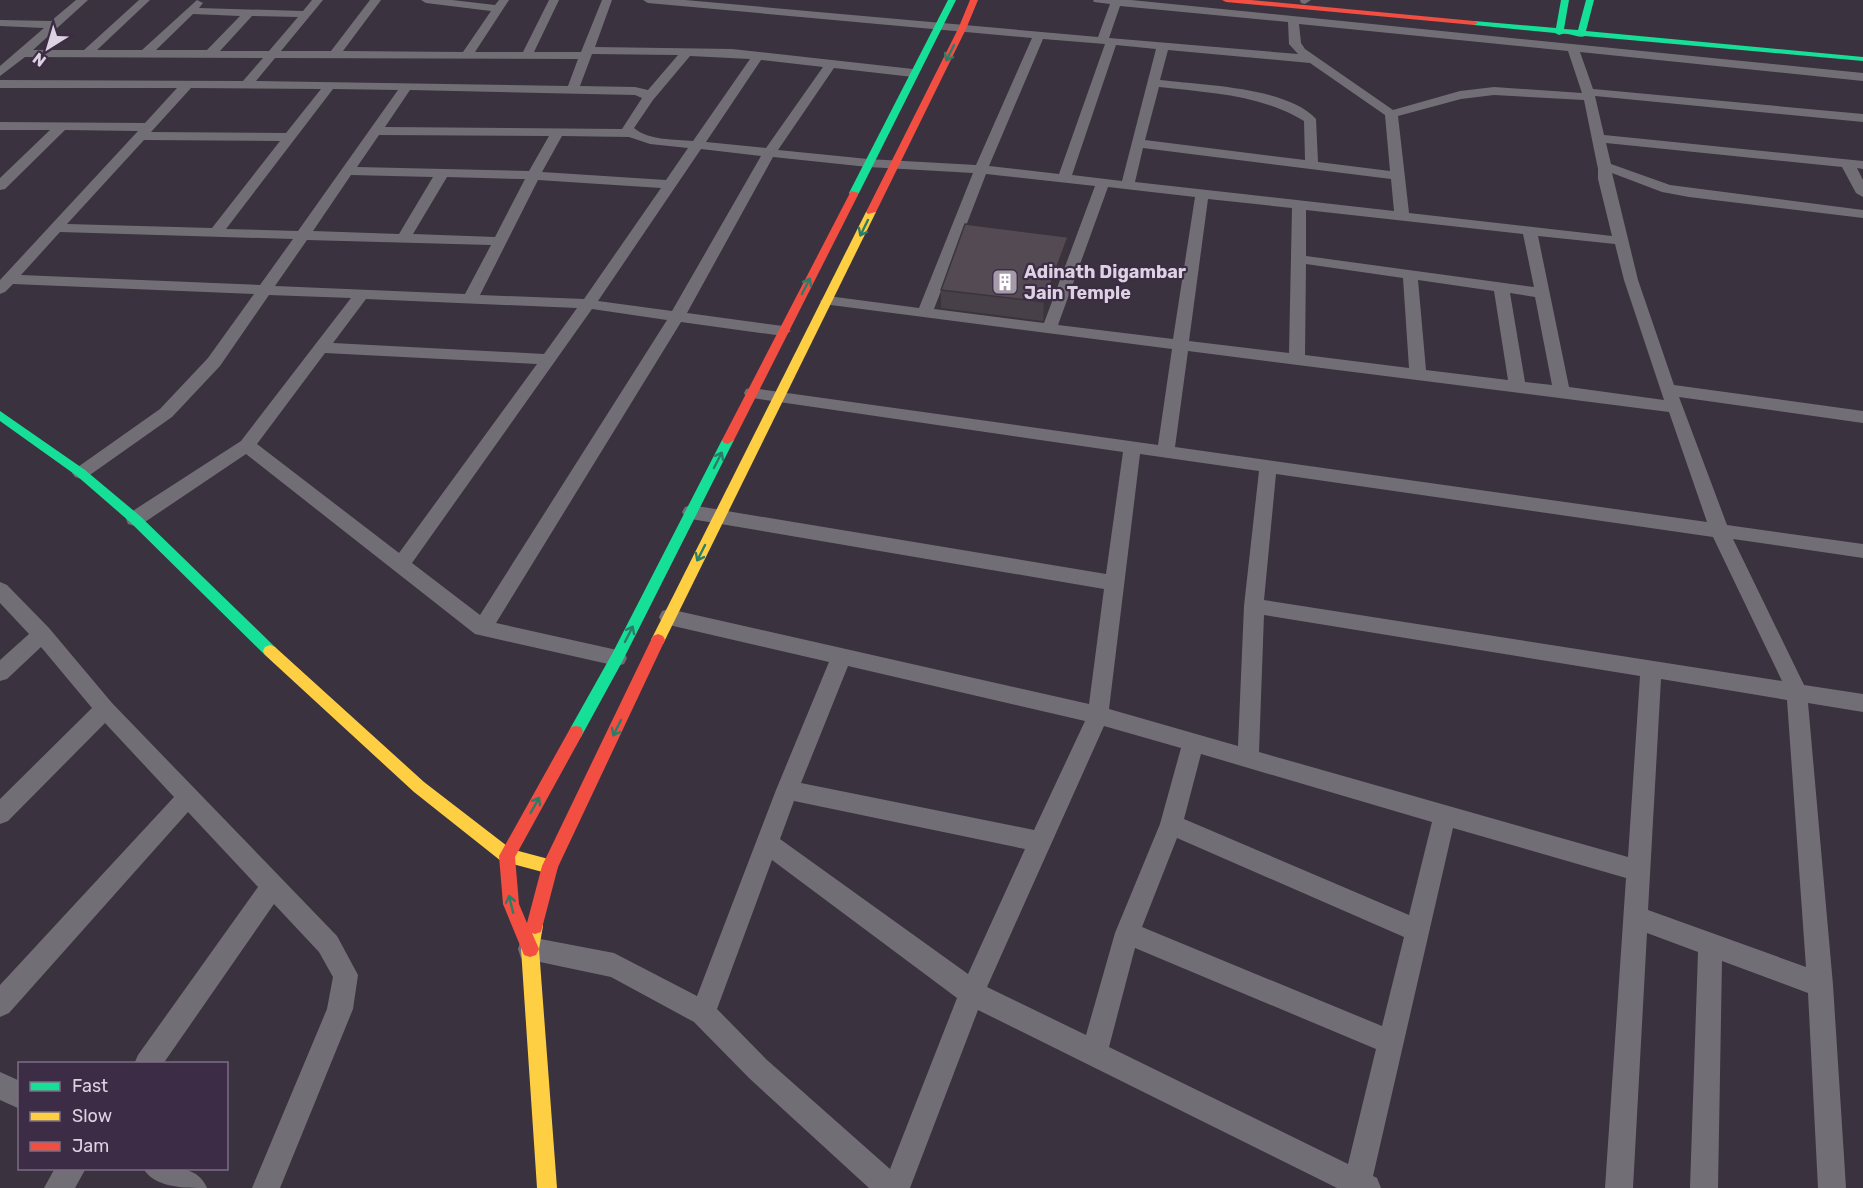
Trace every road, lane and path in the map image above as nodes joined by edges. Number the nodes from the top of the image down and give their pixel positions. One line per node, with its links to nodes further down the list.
1 (83, 0): 24 (street)
2 (146, 0): 37 (street)
3 (202, 0): 19 (street)
4 (318, 0): 21 (street)
5 (376, 0): 42 (street)
6 (426, 0): 17 (street)
7 (554, 0): 44 (street)
8 (607, 0): 41 (street)
9 (648, 0): 26 (street)
10 (952, 0): 26 (street)
11 (974, 0): 28 (street)
12 (1098, 0): 16 (street)
13 (1226, 0): 18 (street)
14 (1565, 0): 27 (street)
15 (1590, 0): 29 (street)
16 (1116, 2): 22 (street); 31 (street)
17 (501, 5): 43 (street)
18 (1304, 6): 22 (street); 25 (street); 25 (street); 27 (street)
19 (189, 12): 20 (street); 38 (street)
20 (249, 13): 21 (street); 39 (street)
21 (305, 14): 40 (street)
22 (1293, 20): 46 (street)
23 (0, 23): 24 (street)
24 (55, 24): 36 (street)
25 (1341, 25): 33 (street)
26 (939, 27): 28 (street); 50 (street)
27 (1560, 28): 29 (street)
28 (962, 29): 30 (street); 75 (street, one-way to 75)
29 (1582, 31): 35 (street); 47 (street)
30 (1040, 34): 31 (street); 81 (street)
31 (1107, 41): 32 (street); 87 (street)
32 (1163, 46): 46 (street); 52 (street)
33 (1573, 49): 51 (street); 59 (street)
34 (687, 52): 41 (street); 45 (street); 60 (street)
35 (1863, 52)
36 (22, 53): 37 (street); 49 (street)
37 (87, 53): 38 (street)
38 (146, 53): 39 (street)
39 (211, 53): 40 (street)
40 (271, 53): 42 (street); 54 (street)
41 (587, 53): 44 (street); 58 (street)
42 (335, 54): 43 (street)
43 (467, 55): 44 (street)
44 (527, 55)
45 (758, 56): 48 (street); 72 (street)
46 (1310, 59): 61 (street)
47 (1863, 59)
48 (830, 65): 50 (street); 73 (street)
49 (0, 72)
50 (913, 73): 74 (street)
51 (1863, 77)
52 (1154, 83): 71 (street); 77 (street)
53 (0, 84): 55 (street)
54 (247, 84): 55 (street); 56 (street)
55 (187, 85): 65 (street)
56 (330, 85): 57 (street); 69 (street)
57 (407, 86): 58 (street); 66 (street)
58 (573, 88): 60 (street)
59 (1588, 94): 61 (street); 62 (street); 70 (street)
60 (648, 98): 68 (street)
61 (1391, 114): 86 (street)
62 (1863, 118)
63 (0, 126): 64 (street)
64 (60, 128): 65 (street); 80 (street)
65 (145, 131): 69 (street); 97 (street)
66 (376, 131): 67 (street); 82 (street)
67 (558, 132): 68 (street); 85 (street)
68 (631, 133): 72 (street)
69 (290, 137): 99 (street)
70 (1598, 138): 76 (street); 83 (street)
71 (1138, 143): 77 (street); 91 (street)
72 (698, 144): 73 (street); 89 (street)
73 (771, 151): 74 (street); 115 (street)
74 (868, 163): 75 (street); 117 (street, one-way to 74)
75 (895, 164): 81 (street); 112 (street, one-way to 112)
76 (1847, 164): 78 (street); 92 (street)
77 (1312, 165): 86 (street)
78 (1863, 165)
79 (0, 168): 80 (street)
80 (18, 168): 90 (street)
81 (981, 170): 87 (street); 114 (street)
82 (348, 171): 84 (street); 100 (street)
83 (1605, 171): 95 (street); 103 (street)
84 (442, 174): 85 (street); 101 (street)
85 (534, 175): 89 (street); 102 (street)
86 (1398, 176): 96 (street)
87 (1064, 179): 88 (street)
88 (1103, 183): 91 (street); 116 (street)
89 (670, 184): 113 (street)
90 (0, 186)
91 (1127, 186): 93 (street)
92 (1863, 193)
93 (1202, 194): 94 (street); 118 (street)
94 (1299, 205): 96 (street); 104 (street)
95 (1863, 214)
96 (1402, 216): 98 (street)
97 (58, 228): 99 (street); 106 (street)
98 (1530, 231): 103 (street); 109 (street)
99 (216, 232): 100 (street)
100 (305, 234): 101 (street); 108 (street)
101 (404, 237): 102 (street)
102 (500, 241): 111 (street)
103 (1622, 241): 124 (street)
104 (1299, 259): 105 (street); 121 (street)
105 (1410, 274): 107 (street); 122 (street)
106 (5, 284): 108 (street)
107 (1501, 287): 109 (street); 123 (street)
108 (266, 289): 110 (street); 135 (street)
109 (1542, 293): 125 (street)
110 (362, 294): 111 (street); 119 (street)
111 (470, 300): 113 (street)
112 (828, 301): 114 (street); 127 (street)
113 (588, 304): 115 (street); 120 (street)
114 (925, 313): 116 (street)
115 (677, 316): 117 (street); 146 (street)
116 (1049, 329): 118 (street)
117 (783, 331): 126 (street)
118 (1181, 345): 121 (street); 133 (street)
119 (321, 348): 120 (street); 131 (street)
120 (548, 359): 141 (street)
121 (1297, 359): 122 (street)
122 (1418, 374): 123 (street)
123 (1517, 386): 125 (street)
124 (1667, 390): 128 (street); 130 (street)
125 (1562, 392): 128 (street)
126 (752, 393): 127 (street); 136 (street, one-way to 126)
127 (780, 398): 132 (street); 137 (street)
128 (1676, 406): 139 (street)
129 (0, 415): 135 (street)
130 (1863, 417)
131 (247, 445): 138 (street); 141 (street)
132 (1132, 448): 133 (street); 142 (street)
133 (1165, 453): 134 (street)
134 (1268, 466): 139 (street); 144 (street)
135 (81, 472): 138 (street)
136 (691, 512): 137 (street); 149 (street, one-way to 136)
137 (720, 516): 142 (street); 145 (street, one-way to 145)
138 (135, 519): 165 (street)
139 (1719, 529): 140 (street); 152 (street)
140 (1863, 551)
141 (401, 564): 146 (street)
142 (1115, 583): 155 (street)
143 (0, 590): 147 (street)
144 (1254, 606): 150 (street); 157 (street)
145 (669, 616): 148 (street); 166 (street, one-way to 166)
146 (482, 628): 149 (street)
147 (42, 633): 151 (street); 154 (street)
148 (842, 656): 155 (street); 158 (street)
149 (617, 658): 165 (street, one-way to 149)
150 (1651, 668): 152 (street); 167 (street)
151 (0, 673)
152 (1797, 691): 153 (street); 174 (street)
153 (1863, 703)
154 (105, 709): 159 (street); 160 (street)
155 (1098, 715): 156 (street); 163 (street)
156 (1193, 742): 157 (street); 162 (street)
157 (1248, 758): 161 (street)
158 (787, 790): 163 (street); 164 (street)
159 (188, 797): 168 (street); 176 (street)
160 (0, 814)
161 (1445, 815): 167 (street); 170 (street)
162 (1171, 824): 170 (street); 171 (street)
163 (1041, 842): 175 (street)
164 (767, 843): 175 (street); 177 (street)
165 (507, 856): 166 (street); 173 (street, one-way to 165)
166 (550, 866): 173 (street)
167 (1639, 871): 169 (street)
168 (273, 886): 180 (street); 188 (street)
169 (1636, 917): 172 (street); 192 (street)
170 (1417, 931): 178 (street)
171 (1127, 933): 178 (street); 179 (street)
172 (1710, 945): 174 (street); 193 (street)
173 (530, 949): 177 (street); 189 (street)
174 (1820, 985): 194 (street)
175 (972, 993): 179 (street); 191 (street)
176 (0, 1004)
177 (703, 1013): 190 (street)
178 (1390, 1042): 185 (street)
179 (1094, 1053): 185 (street)
180 (148, 1062)
181 (0, 1086): 182 (street)
182 (18, 1095)
183 (71, 1170): 186 (street)
184 (161, 1170): 187 (street)
185 (1362, 1186)
186 (58, 1188)
187 (194, 1188)
188 (266, 1188)
189 (547, 1188)
190 (890, 1188)
191 (896, 1188)
192 (1619, 1188)
193 (1704, 1188)
194 (1832, 1188)

